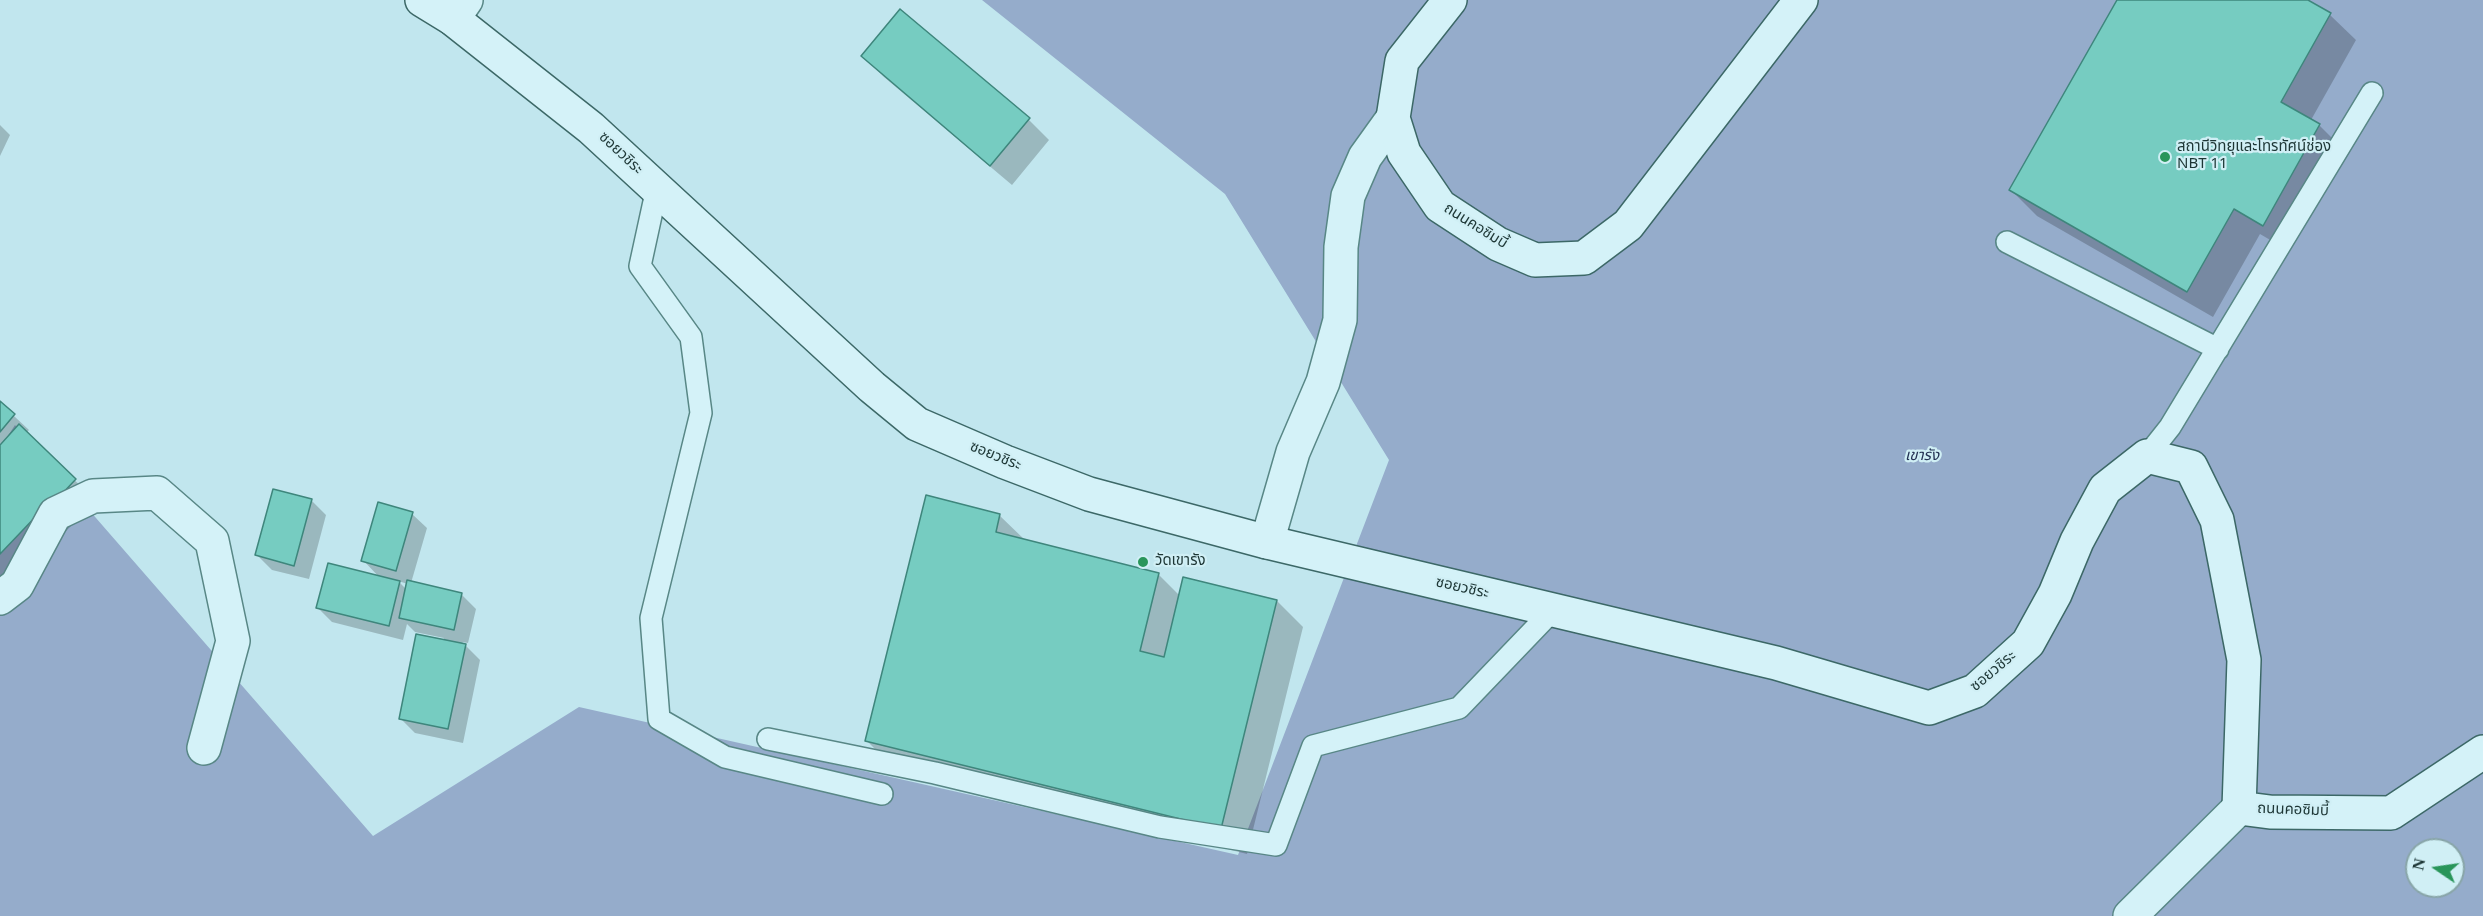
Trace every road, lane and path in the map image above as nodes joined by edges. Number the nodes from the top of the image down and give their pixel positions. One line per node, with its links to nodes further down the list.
1 (422, 0): 4 (street, ซอยวชิระ)
2 (1450, 0): 6 (street, ถนนคอซิมบี้)
3 (1801, 0): 6 (street, ถนนคอซิมบี้)
4 (459, 10): 7 (street, ซอยวชิระ)
5 (2372, 93): 9 (lane)
6 (1393, 118): 11 (street)
7 (657, 188): 11 (street, ซอยวชิระ); 17 (lane)
8 (2007, 242): 9 (lane)
9 (2218, 349): 10 (lane)
10 (2147, 456): 13 (street, ซอยวชิระ); 18 (street)
11 (1267, 542): 13 (street, ซอยวชิระ)
12 (0, 598): 15 (street)
13 (1553, 610): 14 (lane)
14 (768, 740)
15 (204, 748)
16 (2483, 752): 18 (street, ถนนคอซิมบี้)
17 (882, 794)
18 (2239, 808): 19 (street, ถนนคอซิมบี้)
19 (2130, 916)

